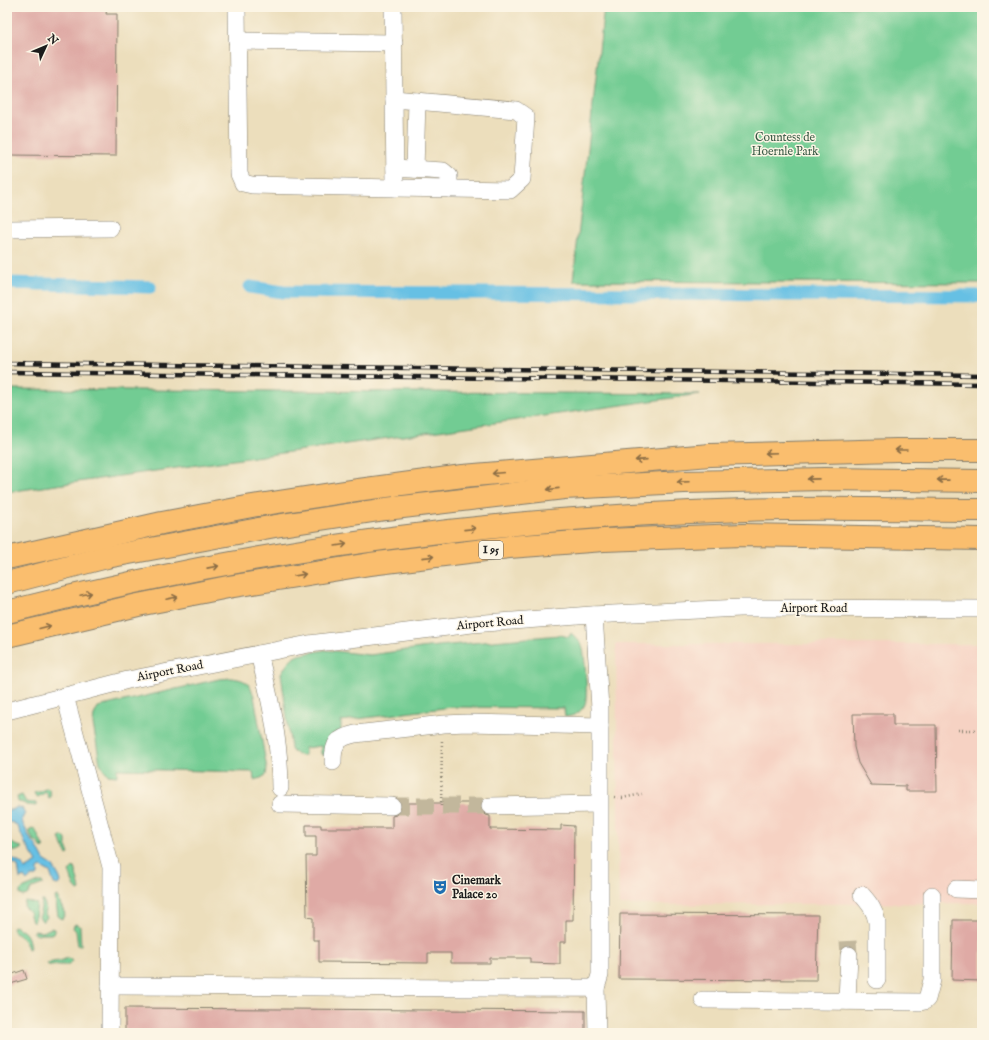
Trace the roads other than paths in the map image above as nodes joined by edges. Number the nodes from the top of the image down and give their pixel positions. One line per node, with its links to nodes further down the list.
1 (237, 7): 3 (street)
2 (393, 7): 4 (street)
3 (237, 41): 4 (street); 9 (street)
4 (394, 43): 5 (street)
5 (394, 100): 6 (street); 7 (street)
6 (417, 101): 8 (street); 10 (street)
7 (395, 168): 8 (street); 9 (street)
8 (415, 169): 10 (street)
9 (395, 188): 10 (street)
10 (448, 189)
11 (110, 228): 12 (street)
12 (7, 229)
13 (982, 450): 17 (highway, one-way to 17)
14 (982, 480): 18 (highway, one-way to 18)
15 (982, 510): 20 (highway, one-way to 15)
16 (982, 539): 22 (highway, I 95, one-way to 16)
17 (7, 558)
18 (7, 583)
19 (982, 609): 21 (street, Airport Road)
20 (7, 612)
21 (594, 615): 23 (street, Airport Road); 26 (street)
22 (7, 636)
23 (259, 654): 24 (street, Airport Road); 29 (street)
24 (65, 696): 25 (street, Airport Road); 37 (street)
25 (7, 711)
26 (600, 726): 27 (street); 28 (street)
27 (333, 762)
28 (599, 800): 30 (street); 38 (street)
29 (392, 806)
30 (490, 806)
31 (956, 890): 32 (street)
32 (982, 890)
33 (862, 895): 36 (street)
34 (932, 895): 40 (street)
35 (849, 955): 40 (street)
36 (877, 980)
37 (110, 986): 38 (street); 41 (street)
38 (596, 988): 42 (street)
39 (703, 1000): 40 (street)
40 (847, 1001)
41 (110, 1033)
42 (597, 1033)

